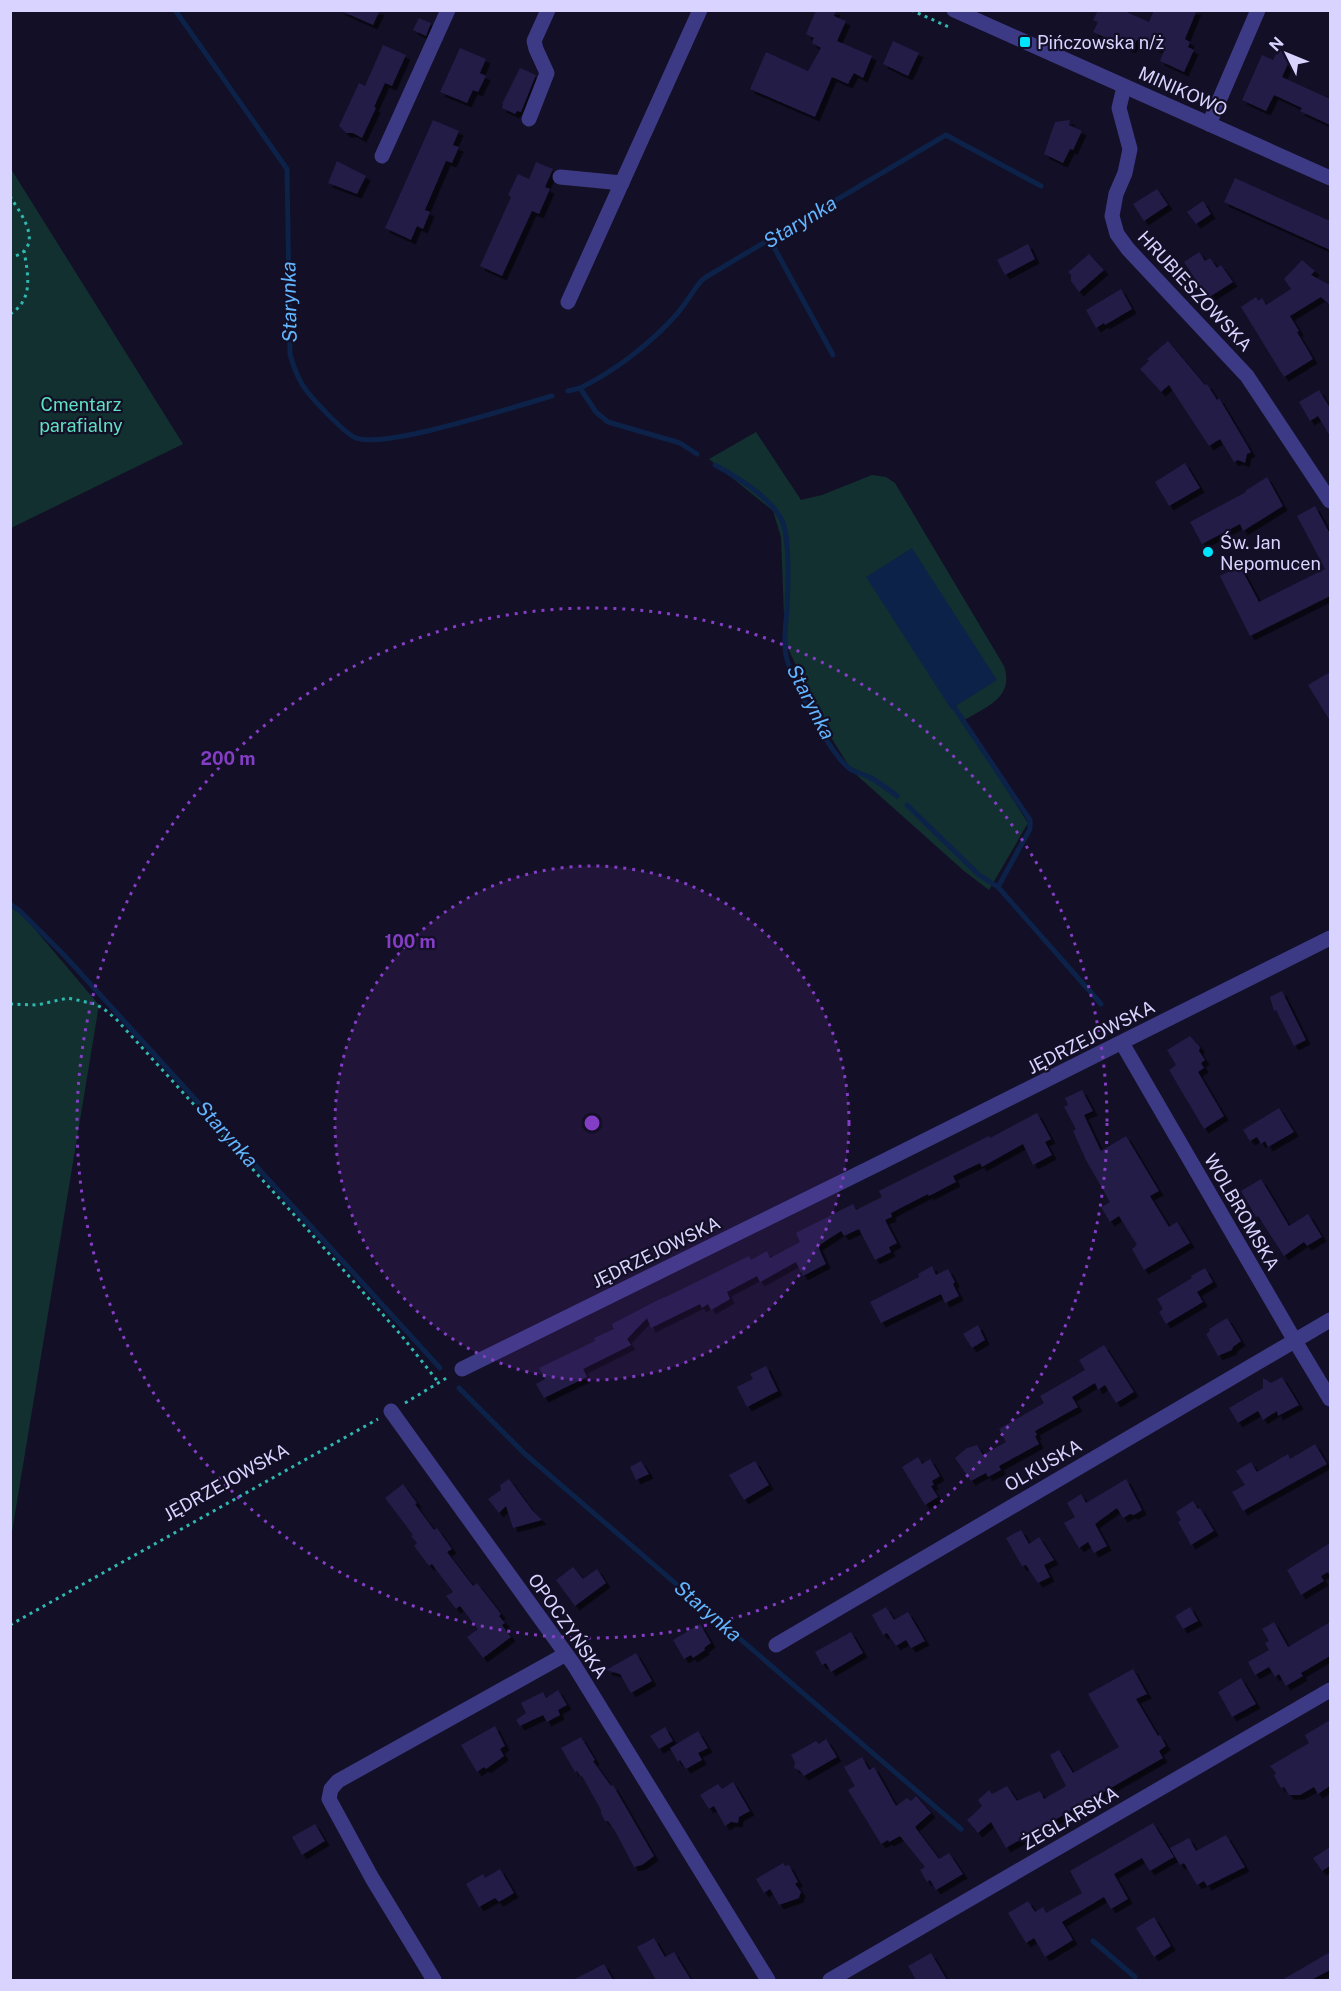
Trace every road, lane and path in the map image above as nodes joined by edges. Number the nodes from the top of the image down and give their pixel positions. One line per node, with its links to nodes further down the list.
1 (448, 10): 9 (street)
2 (548, 10): 7 (street)
3 (700, 10): 12 (street)
4 (954, 10): 6 (street, MINIKOWO)
5 (1258, 10): 8 (street)
6 (1124, 87): 8 (street, MINIKOWO); 18 (street, HRUBIESZOWSKA)
7 (529, 119)
8 (1209, 124): 11 (street, MINIKOWO)
9 (382, 156)
10 (560, 177): 12 (street)
11 (1330, 178)
12 (622, 183): 16 (street)
13 (10, 196): 14 (path)
14 (24, 251): 15 (path); 17 (path)
15 (10, 258)
16 (568, 303)
17 (10, 314)
18 (1330, 501)
19 (1330, 938): 21 (street, JĘDRZEJOWSKA)
20 (10, 1004): 25 (path)
21 (1122, 1043): 23 (street, WOLBROMSKA); 24 (street, JĘDRZEJOWSKA)
22 (1330, 1320): 23 (street, OLKUSKA)
23 (1294, 1341): 26 (street, WOLBROMSKA); 29 (street, OLKUSKA)
24 (462, 1369): 25 (path, JĘDRZEJOWSKA)
25 (439, 1383): 27 (path, JĘDRZEJOWSKA)
26 (1330, 1399)
27 (392, 1411): 28 (path, JĘDRZEJOWSKA); 30 (street, OPOCZYŃSKA)
28 (10, 1625)
29 (776, 1645)
30 (566, 1654): 32 (street); 33 (street, OPOCZYŃSKA)
31 (1330, 1690): 34 (street, ŻEGLARSKA)
32 (434, 1980)
33 (768, 1980)
34 (830, 1980)

